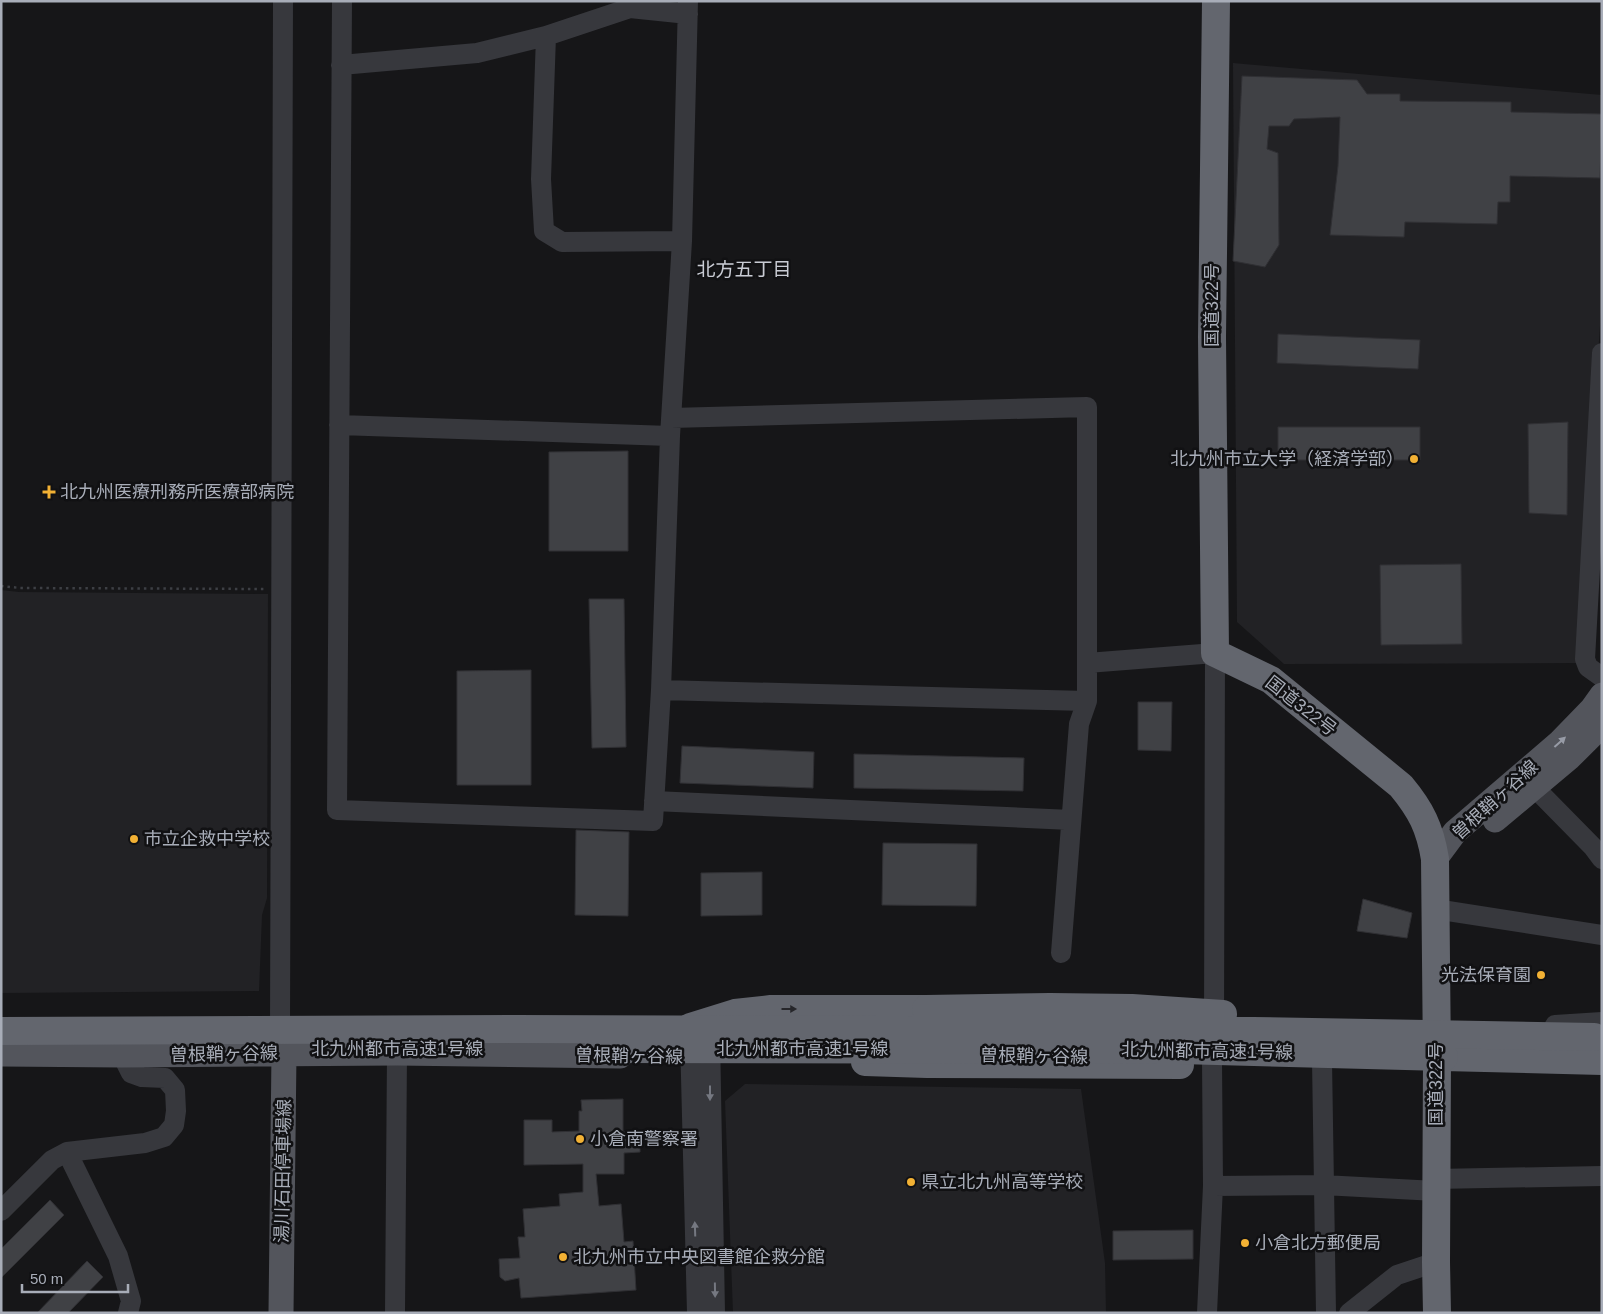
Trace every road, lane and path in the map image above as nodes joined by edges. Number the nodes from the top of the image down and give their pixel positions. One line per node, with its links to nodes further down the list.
1 (283, 1): 13 (street)
2 (342, 1): 6 (street)
3 (1216, 1): 14 (highway, 国道322号)
4 (688, 8): 5 (street); 7 (street)
5 (546, 36): 6 (street); 7 (street)
6 (341, 65): 10 (street)
7 (682, 241): 11 (street)
8 (1602, 353): 9 (street)
9 (1600, 397): 16 (street)
10 (339, 425): 11 (street); 22 (street)
11 (670, 427): 15 (street); 17 (street)
12 (1, 586): 13 (path)
13 (281, 589): 31 (street)
14 (1215, 653): 15 (street); 25 (highway, 国道322号); 29 (street)
15 (1087, 663): 19 (street)
16 (1602, 677)
17 (660, 690): 19 (street); 22 (street)
18 (1602, 695): 25 (main road, 曽根鞘ヶ谷線, one-way to 18)
19 (1087, 701): 23 (street)
20 (1602, 725): 21 (main road, 曽根鞘ヶ谷線)
21 (1535, 788): 24 (street); 25 (main road, 曽根鞘ヶ谷線)
22 (654, 801): 23 (street)
23 (1071, 820): 28 (street)
24 (1599, 850)
25 (1435, 859): 26 (highway, 国道322号)
26 (1435, 909): 27 (street); 33 (highway, 国道322号)
27 (1602, 935)
28 (1061, 953)
29 (1214, 1024): 30 (main road, 曽根鞘ヶ谷線); 33 (main road, 曽根鞘ヶ谷線); 42 (street)
30 (700, 1027): 31 (main road, 曽根鞘ヶ谷線); 34 (highway, one-way to 34, bridge); 41 (street)
31 (280, 1029): 32 (main road, 曽根鞘ヶ谷線); 36 (main road, 湯川石田停車場線)
32 (1, 1030): 34 (highway, 北九州都市高速1号線, bridge)
33 (1435, 1031): 34 (street); 44 (highway, 国道322号)
34 (1600, 1039): 44 (highway, 北九州都市高速1号線)
35 (1, 1050): 44 (highway, 北九州都市高速1号線, bridge)
36 (284, 1053): 37 (main road, 曽根鞘ヶ谷線); 39 (main road, 曽根鞘ヶ谷線); 54 (main road, 湯川石田停車場線)
37 (396, 1053): 41 (main road, 曽根鞘ヶ谷線); 55 (street)
38 (1, 1054): 39 (main road, 曽根鞘ヶ谷線)
39 (122, 1055): 46 (street)
40 (807, 1055): 41 (main road, 曽根鞘ヶ谷線); 42 (main road, 曽根鞘ヶ谷線); 44 (highway, bridge)
41 (700, 1057): 56 (street, one-way to 41); 57 (street, one-way to 57)
42 (1212, 1060): 43 (main road, 曽根鞘ヶ谷線); 49 (street)
43 (1322, 1060): 44 (main road, 曽根鞘ヶ谷線); 50 (street)
44 (1441, 1060): 45 (street); 48 (highway, 国道322号)
45 (1602, 1074)
46 (67, 1152): 51 (street); 53 (street)
47 (1602, 1176): 48 (street)
48 (1436, 1185): 50 (street); 52 (highway, 国道322号)
49 (1213, 1186): 50 (street); 58 (street)
50 (1323, 1186): 59 (street)
51 (1, 1211)
52 (1436, 1262): 60 (street); 61 (highway, 国道322号)
53 (128, 1313)
54 (281, 1313)
55 (395, 1313)
56 (698, 1313)
57 (716, 1313)
58 (1207, 1313)
59 (1326, 1313)
60 (1349, 1313)
61 (1437, 1313)

